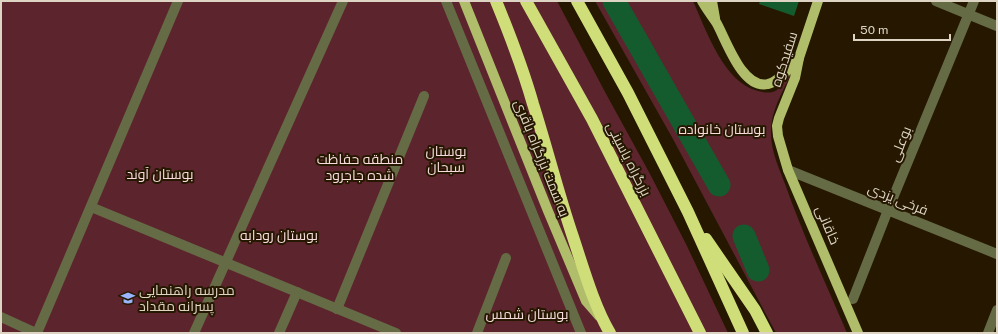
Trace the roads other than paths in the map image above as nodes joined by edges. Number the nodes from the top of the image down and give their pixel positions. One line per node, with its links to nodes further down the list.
1 (178, 1): 20 (street)
2 (343, 1): 25 (street)
3 (446, 1): 38 (street)
4 (464, 1): 31 (main road, به سمت بزرگراه باقری)
5 (496, 1): 31 (highway)
6 (526, 1): 40 (highway, بزرگراه یاسینی)
7 (577, 1): 22 (highway, بزرگراه یاسینی)
8 (702, 1): 14 (main road)
9 (712, 1): 14 (main road)
10 (818, 1): 16 (main road, سفیدکوه)
11 (936, 1): 13 (street)
12 (974, 1): 13 (street, بوعلی)
13 (968, 14): 15 (street); 21 (street, بوعلی)
14 (716, 22): 16 (main road)
15 (997, 26)
16 (799, 58): 18 (main road, سفیدکوه)
17 (424, 96): 28 (street)
18 (777, 126): 19 (main road, خاقانی)
19 (788, 170): 21 (street, فرخی یزدی); 43 (main road, خاقانی)
20 (91, 207): 25 (street); 33 (street)
21 (888, 210): 23 (street, فرخی یزدی); 27 (street, بوعلی)
22 (688, 212): 41 (highway, بزرگراه یاسینی); 42 (highway)
23 (997, 254)
24 (506, 258): 37 (street)
25 (226, 262): 26 (street); 34 (street)
26 (297, 292): 28 (street); 35 (street)
27 (853, 299)
28 (337, 309): 32 (street)
29 (997, 310): 44 (street)
30 (1, 317): 33 (street)
31 (603, 321): 39 (highway)
32 (377, 329): 36 (street)
33 (37, 333)
34 (194, 333)
35 (279, 333)
36 (396, 333)
37 (477, 333)
38 (581, 333)
39 (610, 333)
40 (700, 333)
41 (743, 333)
42 (767, 333)
43 (858, 333)
44 (988, 333)

